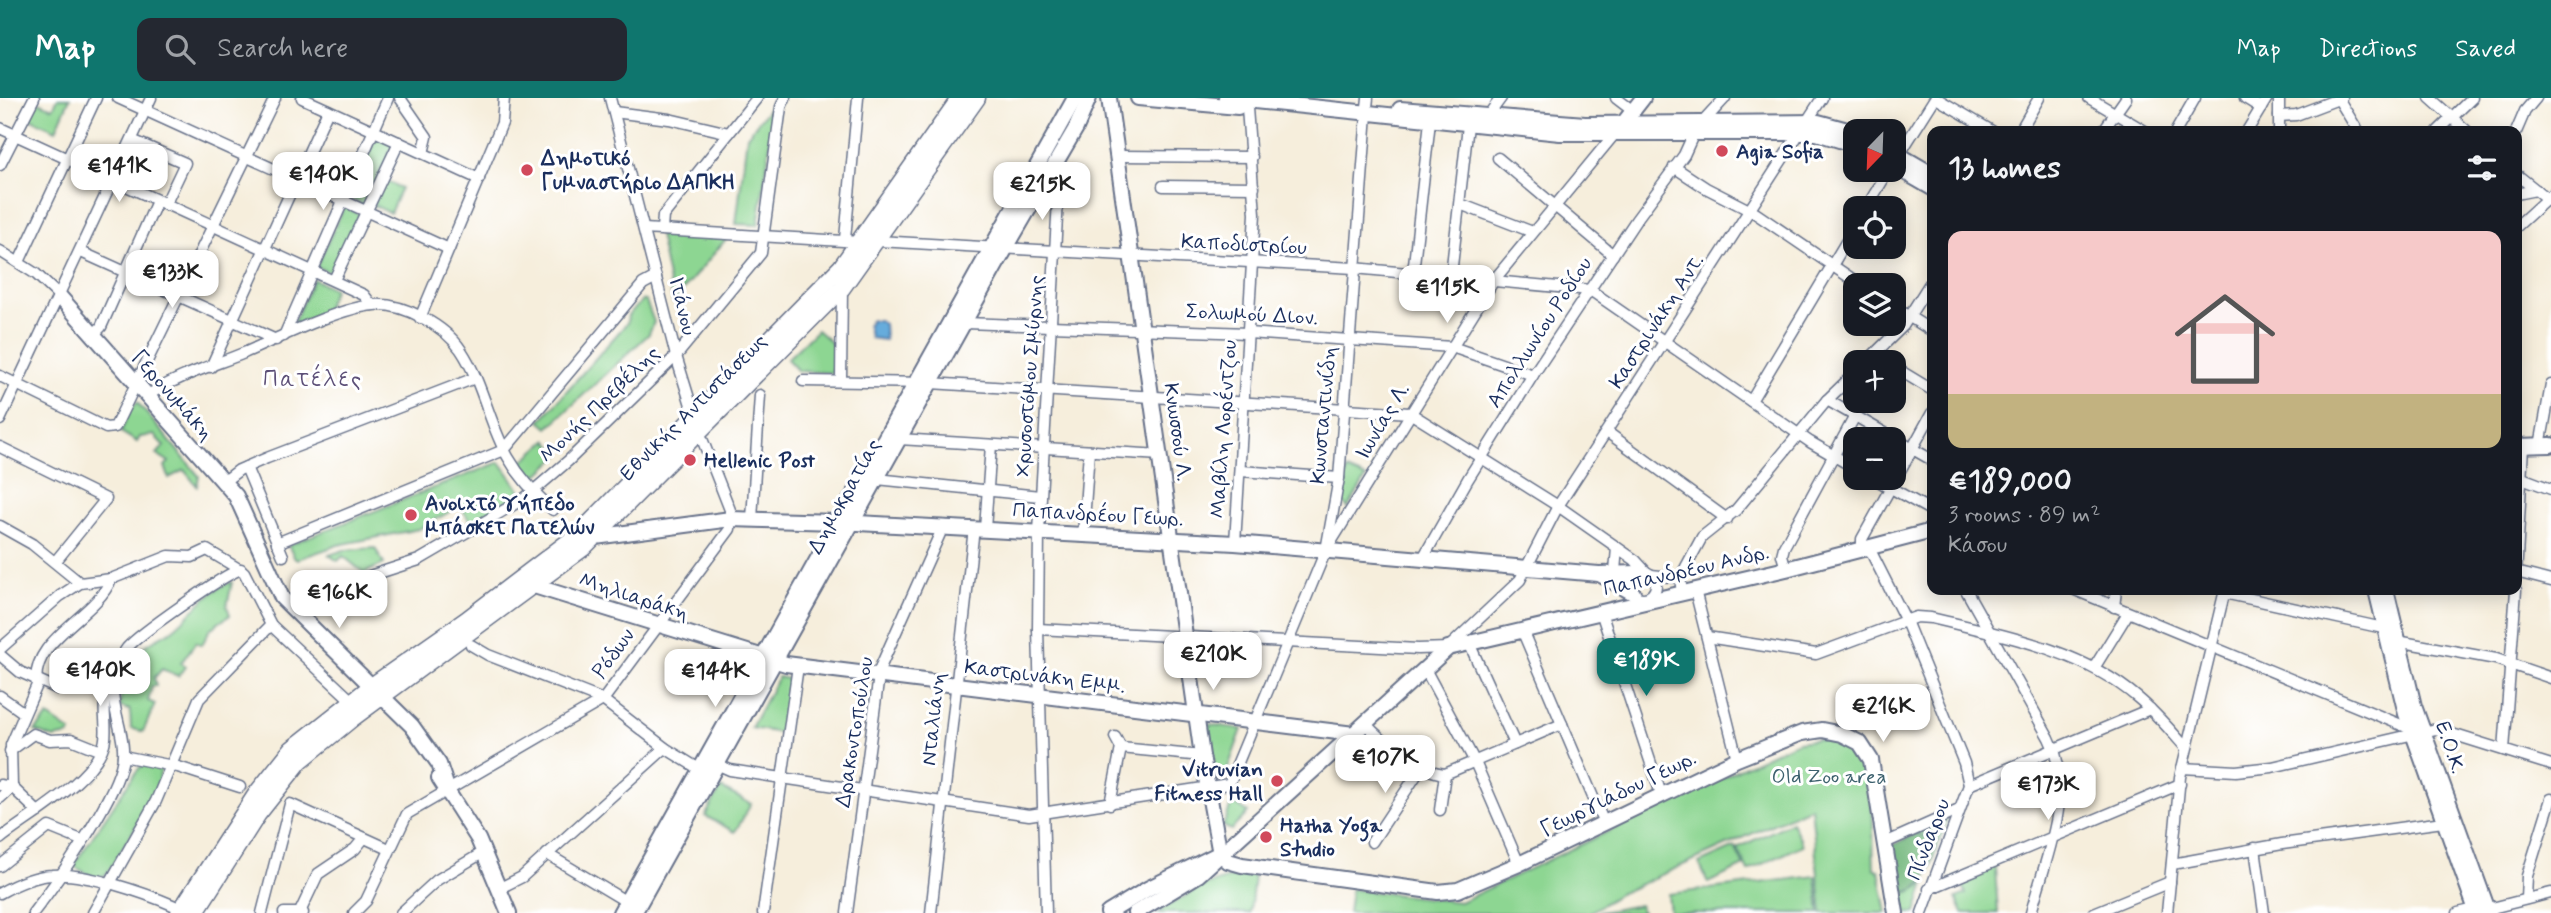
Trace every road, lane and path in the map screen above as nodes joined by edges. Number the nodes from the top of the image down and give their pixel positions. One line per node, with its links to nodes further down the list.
1 (34, 98): 71 (street)
2 (96, 98): 81 (street)
3 (118, 98): 42 (street)
4 (151, 98): 42 (street)
5 (302, 98): 43 (street)
6 (388, 98): 69 (street)
7 (400, 98): 76 (street)
8 (504, 98): 88 (street)
9 (610, 98): 46 (street, Ιτάνου)
10 (757, 98): 70 (street)
11 (785, 98): 109 (street, Μονής Πρεβέλης)
12 (858, 98): 110 (street)
13 (960, 98): 110 (main road, Εθνικής Αντιστάσεως)
14 (977, 98): 111 (main road, Εθνικής Αντιστάσεως)
15 (1075, 98): 113 (street, Δημοκρατίας)
16 (1089, 98): 48 (street, Δημοκρατίας)
17 (1113, 98): 48 (street); 78 (street, Κνωσσού Λ.)
18 (1138, 98): 41 (street)
19 (1226, 98): 40 (street)
20 (1282, 98): 38 (street)
21 (1501, 98): 50 (street)
22 (1616, 98): 45 (street)
23 (1643, 98): 45 (street, Ιωνίας Λ.)
24 (1725, 98): 66 (street, Απολλωνίου Ροδίου)
25 (1822, 98): 64 (street, Καστρινάκη Αντ.)
26 (1936, 98): 53 (street); 75 (street)
27 (2039, 98): 54 (street)
28 (2088, 98): 47 (street)
29 (2126, 98): 47 (street)
30 (2195, 98): 57 (street)
31 (2245, 98): 39 (street)
32 (2279, 98): 49 (street)
33 (2430, 98): 51 (street)
34 (2472, 98): 51 (street)
35 (2536, 98): 63 (street)
36 (271, 99): 77 (street)
37 (2339, 99): 49 (street); 60 (street)
38 (1345, 101): 40 (street)
39 (2264, 103): 58 (street)
40 (1367, 106): 41 (street); 44 (street); 124 (street, Κωνσταντινίδη)
41 (1247, 108): 79 (street, Μαβίλη Λορέντζου)
42 (145, 110): 72 (street); 77 (street)
43 (328, 110): 69 (street); 87 (street)
44 (1430, 110): 50 (street); 52 (street); 127 (street)
45 (1633, 111): 68 (street, Ιωνίας Λ.)
46 (614, 112): 70 (street); 106 (street, Ιτάνου)
47 (2114, 113): 55 (street); 56 (street)
48 (1082, 115): 92 (street, Δημοκρατίας)
49 (2279, 116): 59 (street)
50 (1487, 117): 68 (street)
51 (2451, 117): 61 (street); 62 (street)
52 (1468, 125): 68 (street); 100 (street)
53 (1984, 126)
54 (2023, 126)
55 (2106, 126)
56 (2136, 126)
57 (2179, 126)
58 (2251, 126)
59 (2279, 126)
60 (2355, 126)
61 (2443, 126)
62 (2461, 126)
63 (2519, 126)
64 (1804, 127): 66 (street); 67 (street); 73 (street); 103 (street, Καστρινάκη Αντ.)
65 (0, 128): 71 (street)
66 (1698, 128): 68 (street); 84 (street, Απολλωνίου Ροδίου)
67 (1843, 128)
68 (1618, 130): 101 (street, Ιωνίας Λ.)
69 (375, 131): 74 (street); 98 (street)
70 (729, 132): 107 (street)
71 (15, 135): 81 (street); 83 (street)
72 (132, 140): 90 (street); 99 (street)
73 (1843, 140)
74 (398, 142): 76 (street); 102 (street)
75 (1906, 142)
76 (423, 153): 88 (street)
77 (246, 156): 87 (street); 105 (street)
78 (1118, 156): 79 (street); 120 (street, Κνωσσού Λ.)
79 (1252, 156): 94 (street, Μαβίλη Λορέντζου)
80 (1498, 158): 101 (street)
81 (67, 159): 90 (street); 121 (street)
82 (1906, 163): 86 (street)
83 (0, 165)
84 (1674, 167): 103 (street); 119 (street, Απολλωνίου Ροδίου)
85 (1906, 167): 91 (street)
86 (1927, 172)
87 (297, 179): 98 (street); 114 (street)
88 (479, 179): 115 (street)
89 (2522, 179): 95 (street)
90 (113, 181): 99 (street); 117 (street)
91 (1927, 183)
92 (1044, 184): 113 (street, Δημοκρατίας); 118 (street, Χρυσοστόμου Σμύρνης)
93 (1163, 186): 94 (street)
94 (1254, 187): 122 (street, Μαβίλη Λορέντζου)
95 (2536, 190): 96 (street); 97 (street)
96 (2522, 193)
97 (2550, 199): 104 (street)
98 (345, 201): 102 (street); 125 (street)
99 (161, 203): 105 (street); 126 (street)
100 (1460, 204): 108 (street); 129 (street)
101 (1552, 206): 108 (street, Ιωνίας Λ.); 119 (street)
102 (366, 211): 115 (street); 131 (street)
103 (1751, 211): 123 (street); 151 (street, Καστρινάκη Αντ.)
104 (2522, 222)
105 (213, 226): 114 (street); 137 (street)
106 (644, 229): 107 (street); 130 (street, Ιτάνου)
107 (662, 229): 109 (street)
108 (1531, 231): 132 (street, Ιωνίας Λ.)
109 (765, 234): 110 (street); 154 (street, Μονής Πρεβέλης)
110 (852, 241): 180 (main road, Εθνικής Αντιστάσεως)
111 (878, 241): 113 (street, Καποδιστρίου); 133 (main road, Εθνικής Αντιστάσεως)
112 (1843, 247): 123 (street)
113 (999, 248): 118 (street, Καποδιστρίου); 143 (street, Δημοκρατίας); 162 (street, Δημοκρατίας)
114 (265, 249): 125 (street); 142 (street)
115 (449, 249): 141 (street)
116 (0, 251): 121 (street, Γερονυμάκη)
117 (80, 252): 126 (street); 136 (street)
118 (1057, 252): 120 (street, Καποδιστρίου); 144 (street, Χρυσοστόμου Σμύρνης)
119 (1613, 255): 135 (street, Απολλωνίου Ροδίου)
120 (1131, 257): 122 (street, Καποδιστρίου); 145 (street, Κνωσσού Λ.)
121 (19, 262): 136 (street, Γερονυμάκη)
122 (1253, 264): 124 (street, Καποδιστρίου); 147 (street, Μαβίλη Λορέντζου)
123 (1832, 266): 128 (street); 173 (street)
124 (1354, 268): 127 (street, Καποδιστρίου); 150 (street, Κωνσταντινίδη)
125 (313, 271): 131 (street); 149 (street)
126 (126, 272): 137 (street); 148 (street)
127 (1413, 273): 129 (street, Καποδιστρίου)
128 (1843, 273)
129 (1451, 275): 132 (street, Καποδιστρίου)
130 (656, 277): 154 (street, Ιτάνου); 190 (street)
131 (334, 280): 138 (street)
132 (1494, 280): 135 (street, Καποδιστρίου); 152 (street, Ιωνίας Λ.)
133 (842, 288): 161 (street); 180 (main road, Εθνικής Αντιστάσεως)
134 (1927, 289): 140 (street)
135 (1590, 290): 151 (street); 157 (street, Απολλωνίου Ροδίου)
136 (60, 297): 148 (street, Γερονυμάκη); 163 (street)
137 (180, 297): 142 (street); 164 (street)
138 (372, 305): 141 (street); 149 (street)
139 (1906, 314): 140 (street)
140 (1910, 317): 146 (street); 153 (street)
141 (420, 318): 159 (street)
142 (233, 320): 149 (street); 155 (street)
143 (965, 323): 144 (street, Σολωμού Διον.); 162 (street, Δημοκρατίας)
144 (1051, 327): 145 (street, Σολωμού Διον.); 168 (street, Χρυσοστόμου Σμύρνης)
145 (1142, 328): 147 (street, Σολωμού Διον.); 171 (street, Κνωσσού Λ.)
146 (1927, 328)
147 (1248, 333): 150 (street, Σολωμού Διον.); 174 (street, Μαβίλη Λορέντζου)
148 (93, 335): 164 (street, Γερονυμάκη)
149 (280, 338): 155 (street)
150 (1348, 338): 152 (street, Σολωμού Διον.); 175 (street, Κωνσταντινίδη)
151 (1665, 342): 173 (street); 181 (street, Καστρινάκη Αντ.)
152 (1451, 346): 157 (street, Σολωμού Διον.); 176 (street, Ιωνίας Λ.)
153 (1879, 350)
154 (676, 356): 180 (street, Ιτάνου); 207 (street, Μονής Πρεβέλης)
155 (211, 367): 169 (street)
156 (1906, 374): 167 (street)
157 (1533, 375): 194 (street, Απολλωνίου Ροδίου)
158 (0, 376): 163 (street)
159 (475, 378): 190 (street); 198 (street)
160 (803, 381): 161 (street)
161 (841, 382): 162 (street)
162 (923, 383): 168 (street); 183 (street, Δημοκρατίας); 216 (street, Δημοκρατίας)
163 (18, 384): 164 (street); 178 (street)
164 (137, 384): 169 (street, Γερονυμάκη)
165 (1843, 385): 172 (street)
166 (2551, 385): 185 (street)
167 (1927, 387)
168 (1047, 391): 171 (street); 188 (street, Χρυσοστόμου Σμύρνης)
169 (147, 396): 203 (street, Γερονυμάκη)
170 (760, 396): 214 (street)
171 (1152, 397): 174 (street); 192 (street, Κνωσσού Λ.)
172 (1827, 400): 177 (street); 182 (street)
173 (1751, 401): 182 (street)
174 (1244, 402): 175 (street); 199 (street, Μαβίλη Λορέντζου)
175 (1344, 409): 176 (street); 200 (street, Κωνσταντινίδη)
176 (1410, 413): 194 (street); 229 (street, Ιωνίας Λ.)
177 (1855, 416): 189 (street); 193 (street)
178 (0, 420)
179 (1927, 423): 189 (street)
180 (697, 424): 213 (street, Ιτάνου); 223 (main road, Εθνικής Αντιστάσεως); 284 (main road, Εθνικής Αντιστάσεως)
181 (1607, 432): 210 (street, Καστρινάκη Αντ.); 215 (street)
182 (1798, 434): 193 (street); 215 (street)
183 (900, 439): 184 (street); 202 (street, Δημοκρατίας)
184 (991, 445): 188 (street); 208 (street, Νταλιάνη)
185 (2546, 445): 186 (street)
186 (2522, 446)
187 (0, 447): 232 (street)
188 (1043, 448): 191 (street); 209 (street, Χρυσοστόμου Σμύρνης)
189 (1912, 449): 195 (street); 196 (street)
190 (504, 450): 207 (street); 225 (street)
191 (1089, 451): 192 (street); 222 (street)
192 (1161, 455): 224 (street, Κνωσσού Λ.)
193 (1832, 455): 197 (street); 235 (street)
194 (1481, 456): 210 (street); 231 (street, Απολλωνίου Ροδίου)
195 (1927, 457)
196 (1906, 460)
197 (1843, 461)
198 (246, 467): 203 (street); 225 (street)
199 (1240, 471): 200 (street); 226 (street, Μαβίλη Λορέντζου)
200 (1339, 478): 229 (street, Κωνσταντινίδη)
201 (2522, 478): 204 (street)
202 (877, 479): 208 (street); 216 (street, Δημοκρατίας)
203 (222, 483): 255 (street, Γερονυμάκη); 284 (street, Γερονυμάκη)
204 (2551, 489)
205 (1889, 490): 228 (street)
206 (1894, 490): 211 (street)
207 (534, 491): 212 (street); 255 (street, Μονής Πρεβέλης)
208 (987, 491): 209 (street); 219 (street, Νταλιάνη)
209 (1040, 496): 221 (street, Χρυσοστόμου Σμύρνης)
210 (1558, 506): 227 (street); 233 (street, Καστρινάκη Αντ.)
211 (1927, 508)
212 (553, 510)
213 (732, 519): 214 (street, Παπανδρέου Γεωρ.); 223 (street, Παπανδρέου Γεωρ.); 260 (street, Ρόδων)
214 (752, 519): 216 (street, Παπανδρέου Γεωρ.)
215 (1727, 519): 244 (street)
216 (846, 523): 218 (street, Παπανδρέου Γεωρ.); 274 (street, Δημοκρατίας)
217 (0, 526): 232 (street)
218 (943, 527): 219 (street, Παπανδρέου Γεωρ.); 279 (street, Δρακοντοπούλου)
219 (979, 529): 221 (street, Παπανδρέου Γεωρ.); 282 (street, Νταλιάνη)
220 (1927, 532): 228 (street, Παπανδρέου Ανδρ.)
221 (1040, 533): 222 (street, Παπανδρέου Γεωρ.); 262 (street, Χρυσοστόμου Σμύρνης)
222 (1083, 535): 224 (street, Παπανδρέου Γεωρ.)
223 (595, 537): 243 (main road, Εθνικής Αντιστάσεως)
224 (1173, 539): 226 (street, Παπανδρέου Γεωρ.); 265 (street, Κνωσσού Λ.)
225 (277, 543): 230 (street)
226 (1235, 544): 229 (street, Παπανδρέου Γεωρ.)
227 (1617, 548): 236 (street); 239 (street)
228 (1866, 549): 235 (street, Παπανδρέου Ανδρ.); 258 (street, Πίνδαρου)
229 (1326, 550): 231 (street, Παπανδρέου Γεωρ.); 268 (street, Ιωνίας Λ.)
230 (282, 556)
231 (1423, 558): 233 (street, Παπανδρέου Γεωρ.)
232 (55, 562): 242 (street)
233 (1527, 567): 238 (street, Παπανδρέου Γεωρ.); 272 (street, Παπανδρέου Ανδρ.)
234 (241, 569): 240 (street); 259 (street); 285 (street)
235 (1786, 569): 244 (street, Παπανδρέου Ανδρ.)
236 (1615, 571): 238 (street); 239 (street)
237 (2522, 573): 241 (street)
238 (1599, 574): 253 (street)
239 (1646, 574): 244 (street); 253 (street); 253 (street)
240 (111, 579): 242 (street); 281 (street)
241 (2551, 581)
242 (80, 583): 273 (street)
243 (534, 586): 260 (street, Μηλιαράκη); 284 (main road, Εθνικής Αντιστάσεως)
244 (1684, 586): 253 (street, Παπανδρέου Ανδρ.); 266 (street)
245 (1969, 595): 264 (street)
246 (2086, 595): 254 (street)
247 (2115, 595): 254 (street)
248 (2224, 595): 271 (street)
249 (2242, 595): 261 (street)
250 (2377, 595): 261 (street, Ε.Ο.Κ.)
251 (2387, 595): 267 (street, Ε.Ο.Κ.)
252 (2516, 595): 275 (street)
253 (1643, 597): 256 (street, Παπανδρέου Ανδρ.)
254 (2114, 607): 257 (street)
255 (291, 608): 284 (street, Γερονυμάκη)
256 (1601, 612): 263 (street, Παπανδρέου Ανδρ.); 326 (street)
257 (2128, 613): 271 (street); 277 (street)
258 (1906, 621): 264 (street); 266 (street); 320 (street, Πίνδαρου)
259 (271, 625): 289 (street); 311 (street)
260 (657, 626): 274 (street, Μηλιαράκη); 288 (street, Ρόδων)
261 (2383, 628): 296 (street, Ε.Ο.Κ.)
262 (1038, 629): 265 (street); 286 (street, Χρυσοστόμου Σμύρνης)
263 (1522, 630): 269 (street, Παπανδρέου Ανδρ.); 295 (street)
264 (1990, 632): 277 (street); 303 (street)
265 (1187, 636): 268 (street); 292 (street, Κνωσσού Λ.)
266 (1707, 636): 309 (street)
267 (2397, 641): 275 (street); 296 (street, Ε.Ο.Κ.)
268 (1286, 643): 272 (street); 293 (street, Ιωνίας Λ.)
269 (1469, 643): 272 (street, Παπανδρέου Ανδρ.); 299 (street)
270 (471, 645): 288 (street)
271 (2209, 647): 296 (street); 302 (street)
272 (1448, 648): 278 (street, Παπανδρέου Ανδρ.)
273 (1, 654): 281 (street)
274 (768, 660): 276 (street, Καστρινάκη Εμμ.); 314 (street, Δημοκρατίας)
275 (2510, 663): 280 (street); 304 (street)
276 (798, 666): 279 (street, Καστρινάκη Εμμ.); 317 (street)
277 (2094, 668): 290 (street)
278 (1425, 669): 294 (street, Παπανδρέου Ανδρ.); 310 (street)
279 (878, 675): 282 (street, Καστρινάκη Εμμ.); 325 (street, Δρακοντοπούλου)
280 (2551, 678)
281 (35, 679): 283 (street); 291 (street)
282 (956, 686): 286 (street, Καστρινάκη Εμμ.); 329 (street, Νταλιάνη)
283 (58, 689)
284 (374, 693): 289 (main road, Εθνικής Αντιστάσεως); 323 (street, Γερονυμάκη); 365 (main road, Εθνικής Αντιστάσεως)
285 (113, 696): 306 (street); 307 (street)
286 (1040, 698): 292 (street, Καστρινάκη Εμμ.); 334 (street, Χρυσοστόμου Σμύρνης)
287 (1, 699): 291 (street)
288 (603, 700): 300 (street); 323 (street, Ρόδων)
289 (352, 701): 360 (main road, Εθνικής Αντιστάσεως)
290 (2150, 709): 302 (street); 303 (street)
291 (24, 713): 305 (street)
292 (1199, 715): 293 (street, Καστρινάκη Εμμ.); 308 (street, Κνωσσού Λ.)
293 (1252, 722): 297 (street, Καστρινάκη Εμμ.); 324 (street, Ιωνίας Λ.)
294 (1365, 723): 297 (street, Παπανδρέου Ανδρ.); 312 (street)
295 (1562, 724): 299 (street); 336 (street)
296 (2416, 732): 304 (street); 315 (street); 335 (street, Ε.Ο.Κ.); 361 (street, Ε.Ο.Κ.)
297 (1354, 734): 347 (street, Παπανδρέου Ανδρ.)
298 (1115, 737): 301 (street)
299 (1515, 744): 310 (street)
300 (665, 748): 314 (street); 346 (street)
301 (1121, 748): 308 (street); 330 (street)
302 (2186, 748): 315 (street)
303 (2054, 749): 320 (street); 337 (street)
304 (2504, 750): 313 (street)
305 (10, 751): 306 (street); 321 (street)
306 (101, 751): 333 (street)
307 (123, 756): 311 (street); 340 (street)
308 (1202, 756): 324 (street, Κνωσσού Λ.)
309 (1737, 759): 326 (street, Γεωργιάδου Γεωρ.); 342 (street, Γεωργιάδου Γεωρ.)
310 (1475, 762): 316 (street); 348 (street)
311 (171, 765): 322 (street); 353 (street)
312 (1423, 765): 316 (street); 341 (street)
313 (2551, 765)
314 (709, 768): 317 (street); 359 (street, Δημοκρατίας)
315 (2182, 768): 318 (street)
316 (1445, 774): 331 (street)
317 (782, 778): 325 (street); 371 (street)
318 (2179, 784): 337 (street); 349 (street)
319 (0, 785): 321 (street)
320 (1969, 785): 332 (street, Πίνδαρου)
321 (12, 787): 327 (street); 333 (street)
322 (240, 787)
323 (447, 787): 344 (street, Ρόδων); 345 (street, Γερονυμάκη)
324 (1210, 789): 330 (street); 347 (street, Κνωσσού Λ.)
325 (863, 791): 329 (street); 372 (street, Δρακοντοπούλου)
326 (1661, 794): 336 (street, Γεωργιάδου Γεωρ.)
327 (0, 798)
328 (2551, 799): 358 (street)
329 (943, 802): 334 (street); 373 (street, Νταλιάνη)
330 (1110, 804): 334 (street)
331 (1440, 810)
332 (1959, 810): 342 (street); 355 (street, Πίνδαρου)
333 (38, 812): 339 (street)
334 (1042, 814): 374 (street, Χρυσοστόμου Σμύρνης)
335 (2443, 822): 343 (street); 361 (street, Ε.Ο.Κ.)
336 (1604, 823): 348 (street, Γεωργιάδου Γεωρ.)
337 (2052, 837): 355 (street); 379 (street)
338 (364, 838): 344 (street); 362 (street); 366 (street)
339 (0, 839)
340 (81, 841): 350 (street); 351 (street)
341 (1372, 842)
342 (1885, 843): 377 (street, Γεωργιάδου Γεωρ.)
343 (2255, 848): 349 (street); 382 (street)
344 (389, 849): 368 (street, Ρόδων)
345 (484, 852): 354 (street, Γερονυμάκη); 369 (street)
346 (547, 854): 354 (street); 359 (street)
347 (1220, 854): 348 (street, Γεωργιάδου Γεωρ.); 375 (street); 376 (street, Παπανδρέου Ανδρ.)
348 (1519, 864)
349 (2172, 864): 352 (street)
350 (0, 866)
351 (60, 874): 353 (street); 356 (street); 363 (street)
352 (2170, 882): 380 (street); 381 (street)
353 (109, 885): 360 (street); 364 (street)
354 (500, 888): 370 (street, Γερονυμάκη)
355 (1930, 889): 378 (street, Πίνδαρου)
356 (0, 893)
357 (2551, 893): 358 (street)
358 (2526, 900): 361 (street)
359 (627, 909)
360 (177, 910)
361 (2483, 911): 383 (street)
362 (302, 912): 367 (street)
363 (33, 913)
364 (93, 913)
365 (195, 913)
366 (262, 913)
367 (284, 913)
368 (354, 913)
369 (401, 913)
370 (507, 913)
371 (763, 913)
372 (847, 913)
373 (931, 913)
374 (1046, 913)
375 (1108, 913)
376 (1135, 913)
377 (1896, 913)
378 (1922, 913)
379 (2031, 913)
380 (2094, 913)
381 (2167, 913)
382 (2264, 913)
383 (2458, 913)

